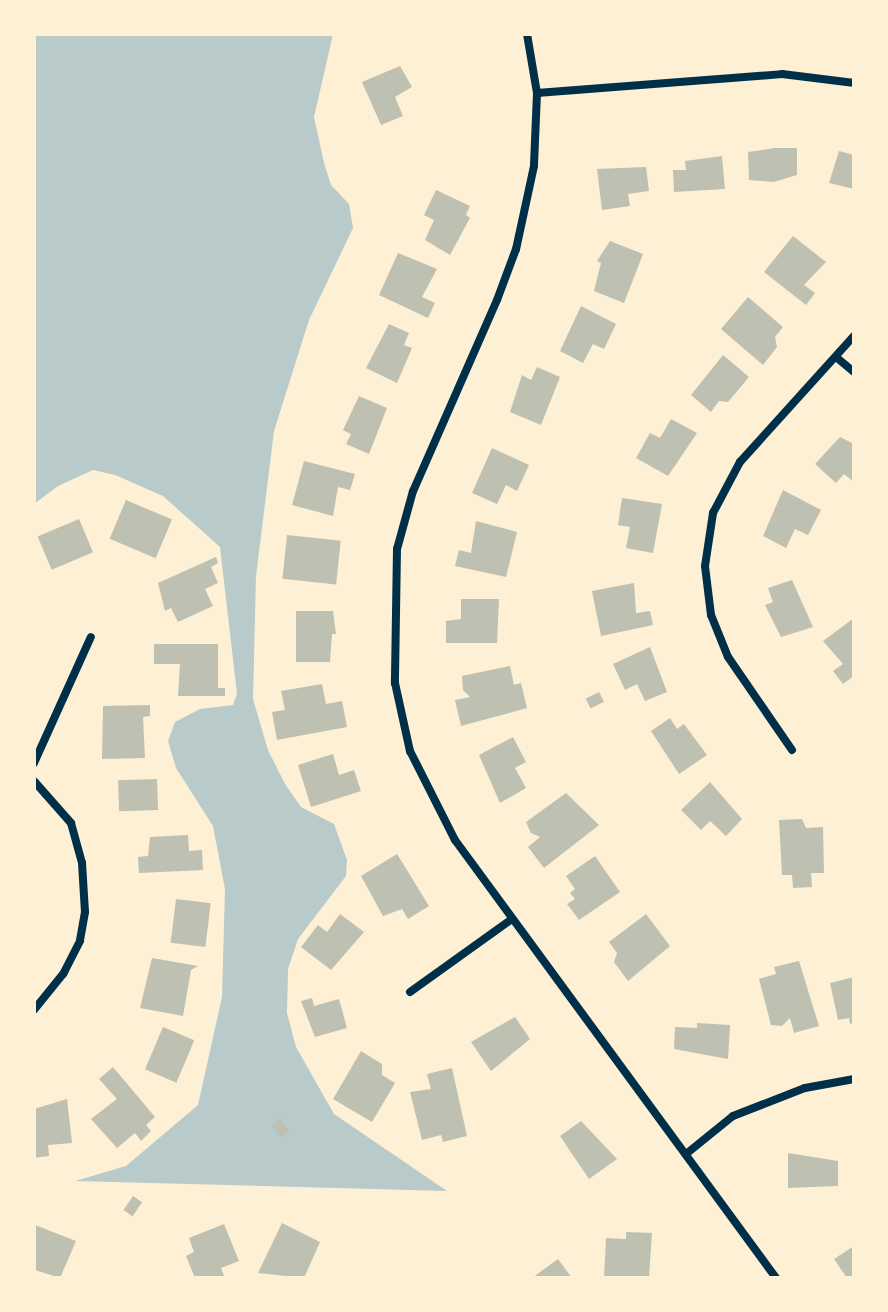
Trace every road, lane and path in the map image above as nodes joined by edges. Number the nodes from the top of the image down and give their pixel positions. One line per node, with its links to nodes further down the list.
1 (527, 34): 3 (street)
2 (854, 83): 3 (street)
3 (537, 93): 11 (street)
4 (854, 336): 5 (street)
5 (836, 357): 6 (street); 8 (street)
6 (854, 372)
7 (91, 637): 9 (street)
8 (792, 750)
9 (34, 763)
10 (34, 781): 13 (street)
11 (512, 919): 12 (street); 15 (street)
12 (410, 992)
13 (34, 1010)
14 (854, 1079): 15 (street)
15 (686, 1154): 16 (street)
16 (776, 1278)

